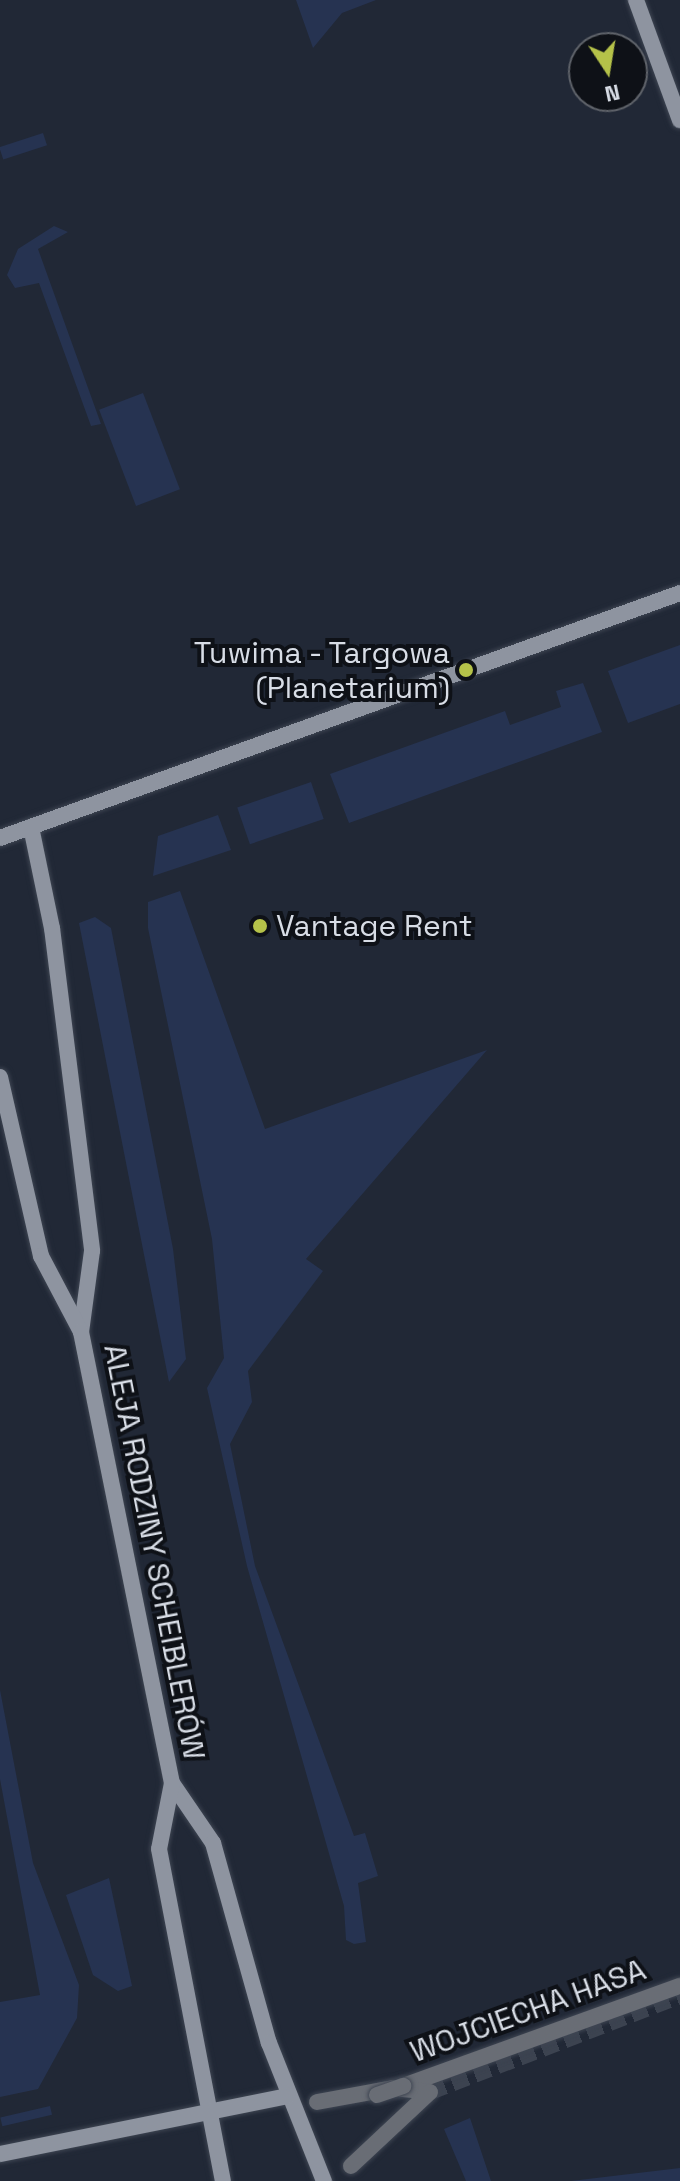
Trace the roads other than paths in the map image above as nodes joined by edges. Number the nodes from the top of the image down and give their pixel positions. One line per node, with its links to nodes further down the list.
1 (636, 0): 2 (street)
2 (680, 120)
3 (680, 593): 4 (street)
4 (31, 827): 5 (street); 7 (street, ALEJA RODZINY SCHEIBLERÓW)
5 (0, 838)
6 (0, 1077): 7 (street, ALEJA RODZINY SCHEIBLERÓW)
7 (81, 1332): 8 (street, ALEJA RODZINY SCHEIBLERÓW)
8 (172, 1783): 11 (street, ALEJA RODZINY SCHEIBLERÓW); 13 (street, ALEJA RODZINY SCHEIBLERÓW)
9 (680, 1986): 10 (street, WOJCIECHA HASA, bridge)
10 (377, 2095)
11 (288, 2096): 13 (street); 17 (street, ALEJA RODZINY SCHEIBLERÓW)
12 (317, 2102): 15 (street, WOJCIECHA HASA)
13 (210, 2112): 14 (street); 16 (street, ALEJA RODZINY SCHEIBLERÓW)
14 (0, 2154)
15 (351, 2166)
16 (223, 2181)
17 (324, 2181)

